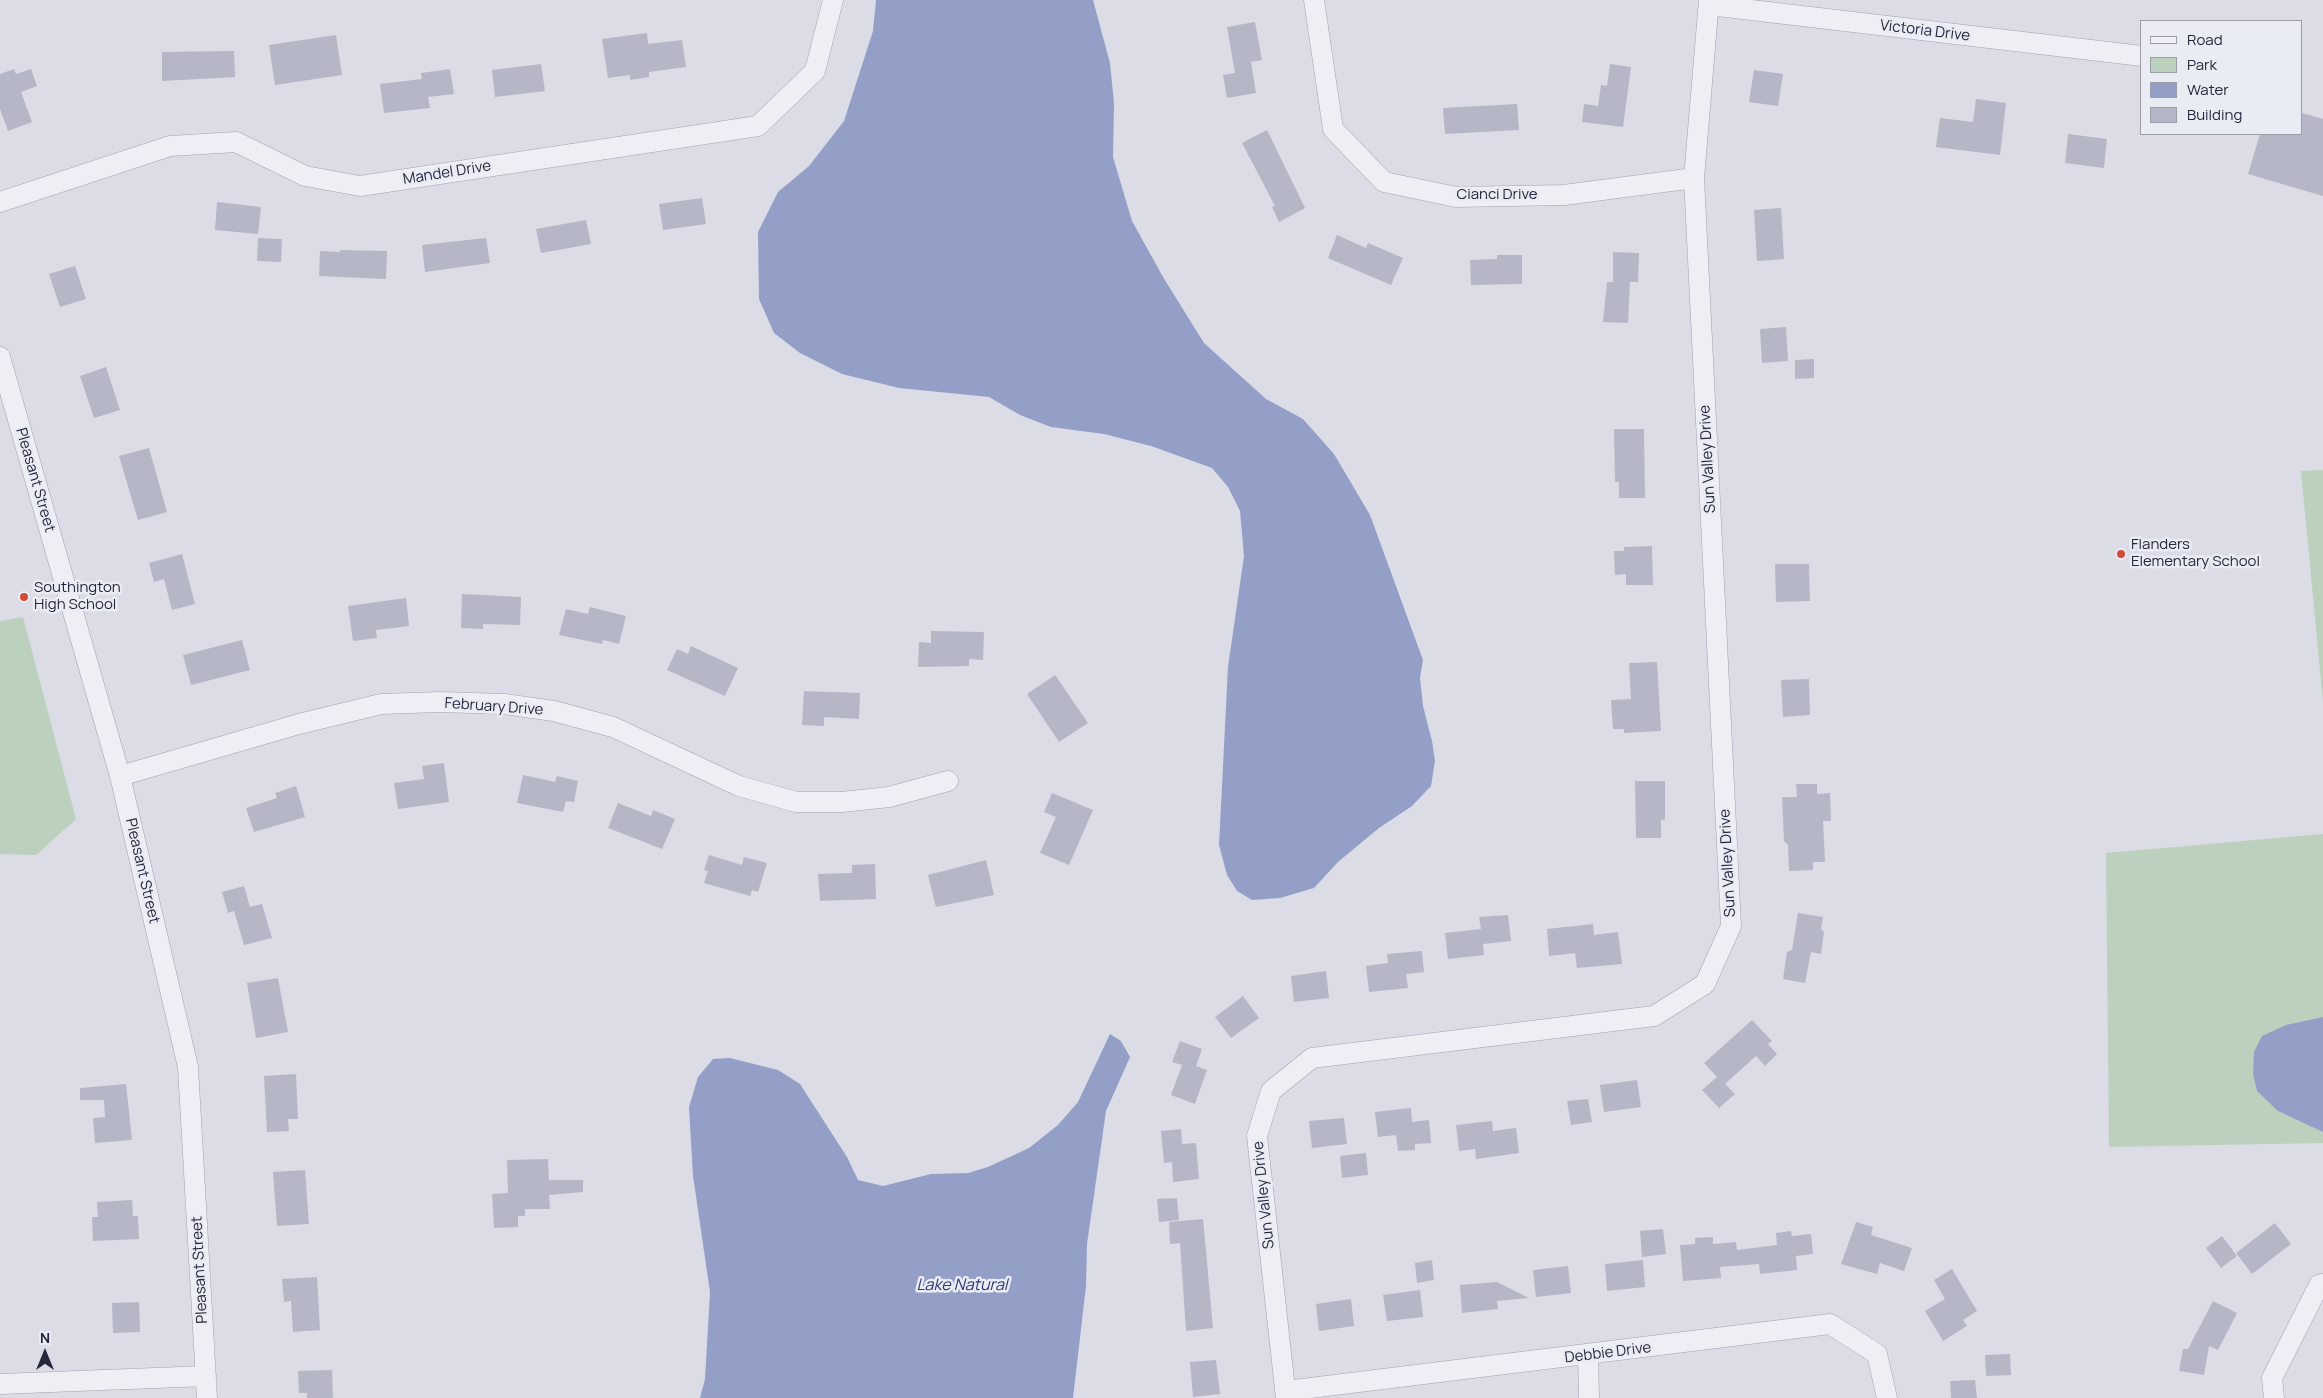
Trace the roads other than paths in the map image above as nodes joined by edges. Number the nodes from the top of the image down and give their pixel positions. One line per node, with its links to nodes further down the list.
1 (833, 0): 6 (street, Mandel Drive)
2 (1314, 0): 5 (street, Cianci Drive)
3 (1709, 3): 4 (street, Victoria Drive); 5 (street, Sun Valley Drive)
4 (2140, 56)
5 (1694, 178): 14 (street, Sun Valley Drive)
6 (0, 202)
7 (0, 358): 8 (street, Pleasant Street)
8 (120, 776): 9 (street, February Drive); 12 (street, Pleasant Street)
9 (948, 781)
10 (2323, 1284): 18 (street)
11 (1588, 1356): 14 (street, Debbie Drive); 16 (street); 17 (street, Debbie Drive)
12 (206, 1376): 13 (street); 15 (street, Pleasant Street)
13 (0, 1384)
14 (1286, 1394)
15 (207, 1398)
16 (1589, 1398)
17 (1887, 1398)
18 (2274, 1398)

